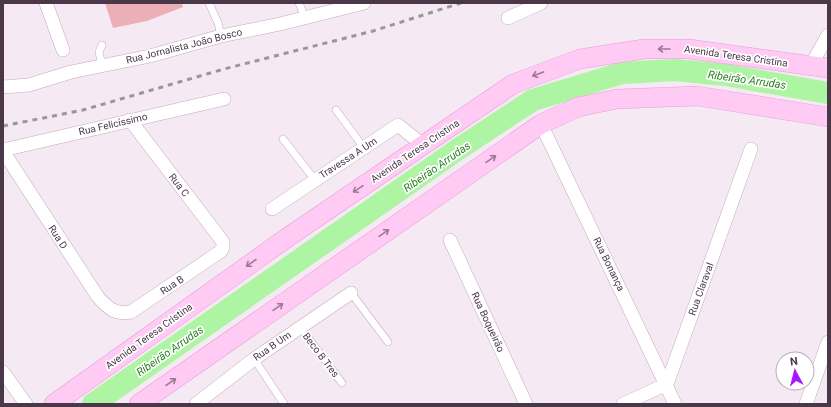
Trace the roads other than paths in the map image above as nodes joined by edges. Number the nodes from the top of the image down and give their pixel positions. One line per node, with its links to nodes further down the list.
1 (46, 3): 11 (street)
2 (209, 3): 8 (lane)
3 (299, 3): 6 (lane)
4 (364, 3): 6 (street, Rua Jornalista João Bosco)
5 (541, 3): 7 (street)
6 (305, 18): 8 (street, Rua Jornalista João Bosco)
7 (508, 18)
8 (221, 36): 13 (street, Rua Jornalista João Bosco)
9 (828, 36): 12 (street)
10 (102, 45): 13 (lane)
11 (63, 50)
12 (824, 50): 14 (street)
13 (102, 66): 15 (street, Rua Jornalista João Bosco)
14 (819, 67): 22 (main road, Avenida Teresa Cristina, one-way to 22)
15 (3, 87)
16 (224, 99): 19 (street, Rua Felicíssimo)
17 (336, 110): 23 (lane)
18 (828, 117): 20 (main road)
19 (130, 120): 25 (street, Rua Felicíssimo); 29 (street, Rua C)
20 (542, 124): 38 (street, Rua Bonança); 41 (main road, one-way to 20)
21 (283, 139): 26 (lane)
22 (423, 145): 23 (street, Travessa A Um); 40 (main road, Avenida Teresa Cristina, one-way to 40)
23 (364, 148): 26 (street, Travessa A Um)
24 (751, 149): 38 (street, Rua Claraval)
25 (3, 151): 31 (street, Rua D)
26 (315, 180): 27 (street, Travessa A Um)
27 (272, 209)
28 (450, 240): 44 (street, Rua Boqueirão)
29 (221, 251): 31 (street, Rua B)
30 (352, 293): 32 (street, Rua B Um); 33 (lane)
31 (121, 314)
32 (300, 327): 35 (street, Rua B Um); 37 (lane, Beco B Tres)
33 (388, 342)
34 (828, 342): 47 (street)
35 (254, 359): 42 (street, Rua B Um); 43 (lane)
36 (3, 372): 39 (street)
37 (342, 383)
38 (667, 384): 45 (street); 46 (street, Rua Bonança)
39 (26, 404)
40 (54, 404)
41 (139, 404)
42 (196, 404)
43 (284, 404)
44 (526, 404)
45 (624, 404)
46 (675, 404)
47 (806, 404)

